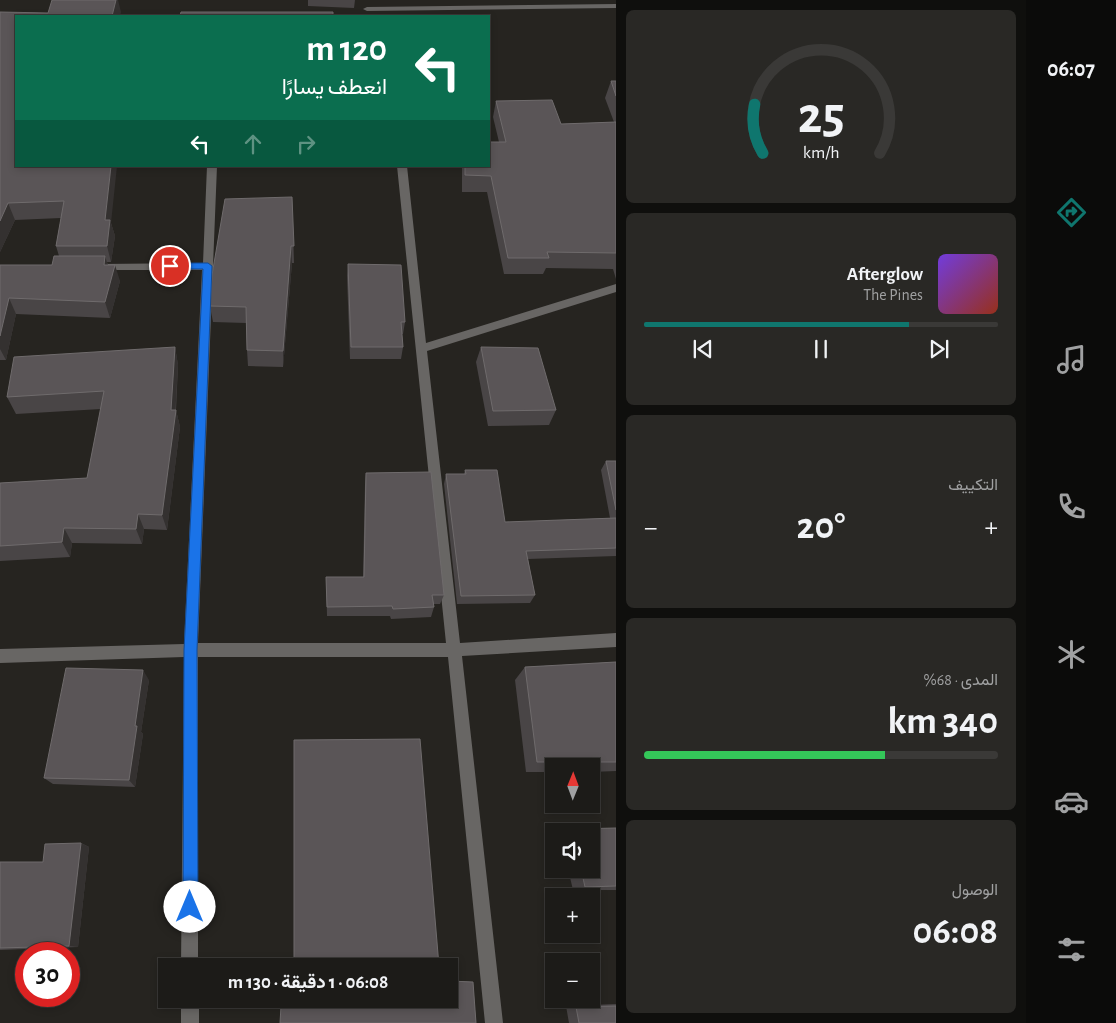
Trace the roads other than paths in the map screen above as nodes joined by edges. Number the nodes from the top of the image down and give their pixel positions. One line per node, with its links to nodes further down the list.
1 (367, 0): 3 (street)
2 (616, 6): 3 (street)
3 (368, 12)
4 (212, 167): 6 (street)
5 (402, 167): 9 (street)
6 (208, 266): 7 (street); 11 (street)
7 (89, 267)
8 (616, 288): 9 (street)
9 (422, 350): 12 (street)
10 (616, 640): 12 (street)
11 (191, 650): 12 (street); 13 (street); 14 (street)
12 (453, 650): 17 (street)
13 (0, 656)
14 (190, 958)
15 (190, 1008): 16 (street)
16 (190, 1023)
17 (494, 1023)

